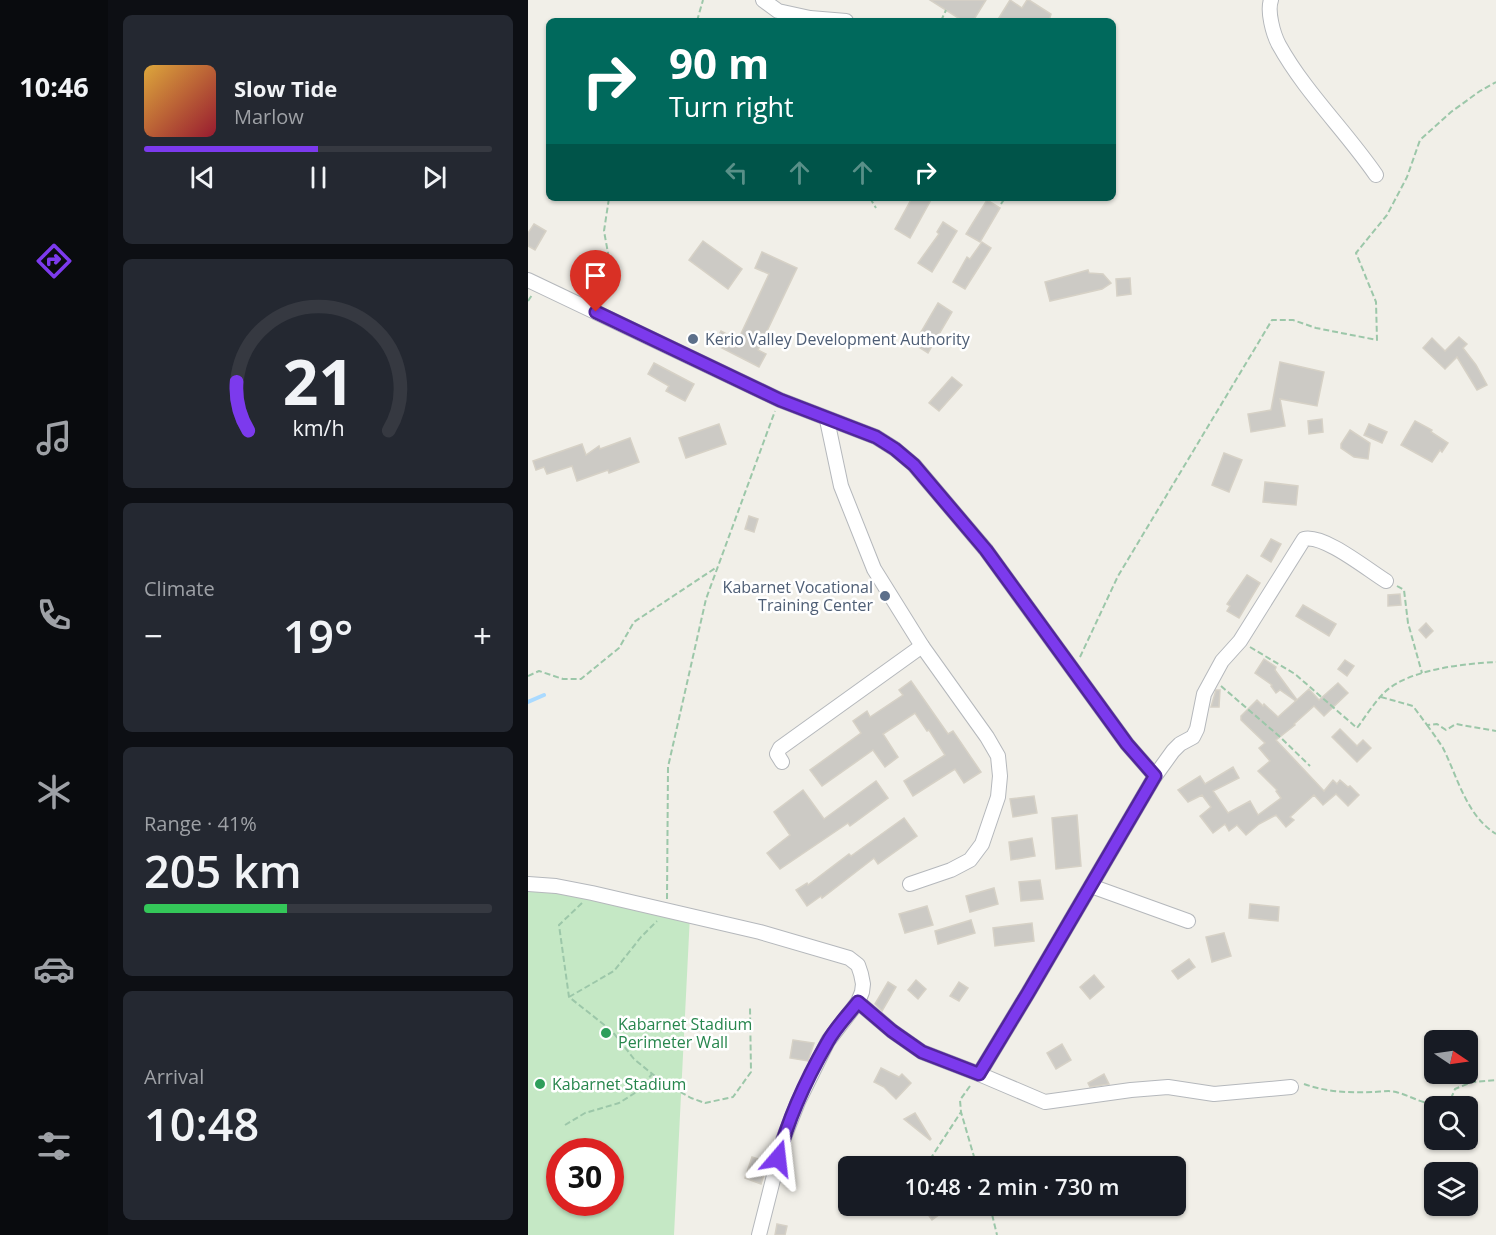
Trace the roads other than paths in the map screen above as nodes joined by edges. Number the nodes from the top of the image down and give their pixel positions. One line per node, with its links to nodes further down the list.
1 (763, 0): 3 (street)
2 (1266, 2): 4 (street)
3 (810, 18)
4 (1376, 175)
5 (528, 280): 6 (street)
6 (827, 420): 8 (street); 10 (street)
7 (1386, 581): 10 (street)
8 (922, 646): 9 (street); 12 (street)
9 (782, 762)
10 (1155, 776): 13 (street)
11 (528, 884): 15 (street)
12 (910, 884)
13 (1091, 886): 14 (street); 16 (street)
14 (1188, 921)
15 (858, 1002): 16 (street); 18 (street)
16 (979, 1074): 17 (street)
17 (1291, 1087)
18 (759, 1235)

